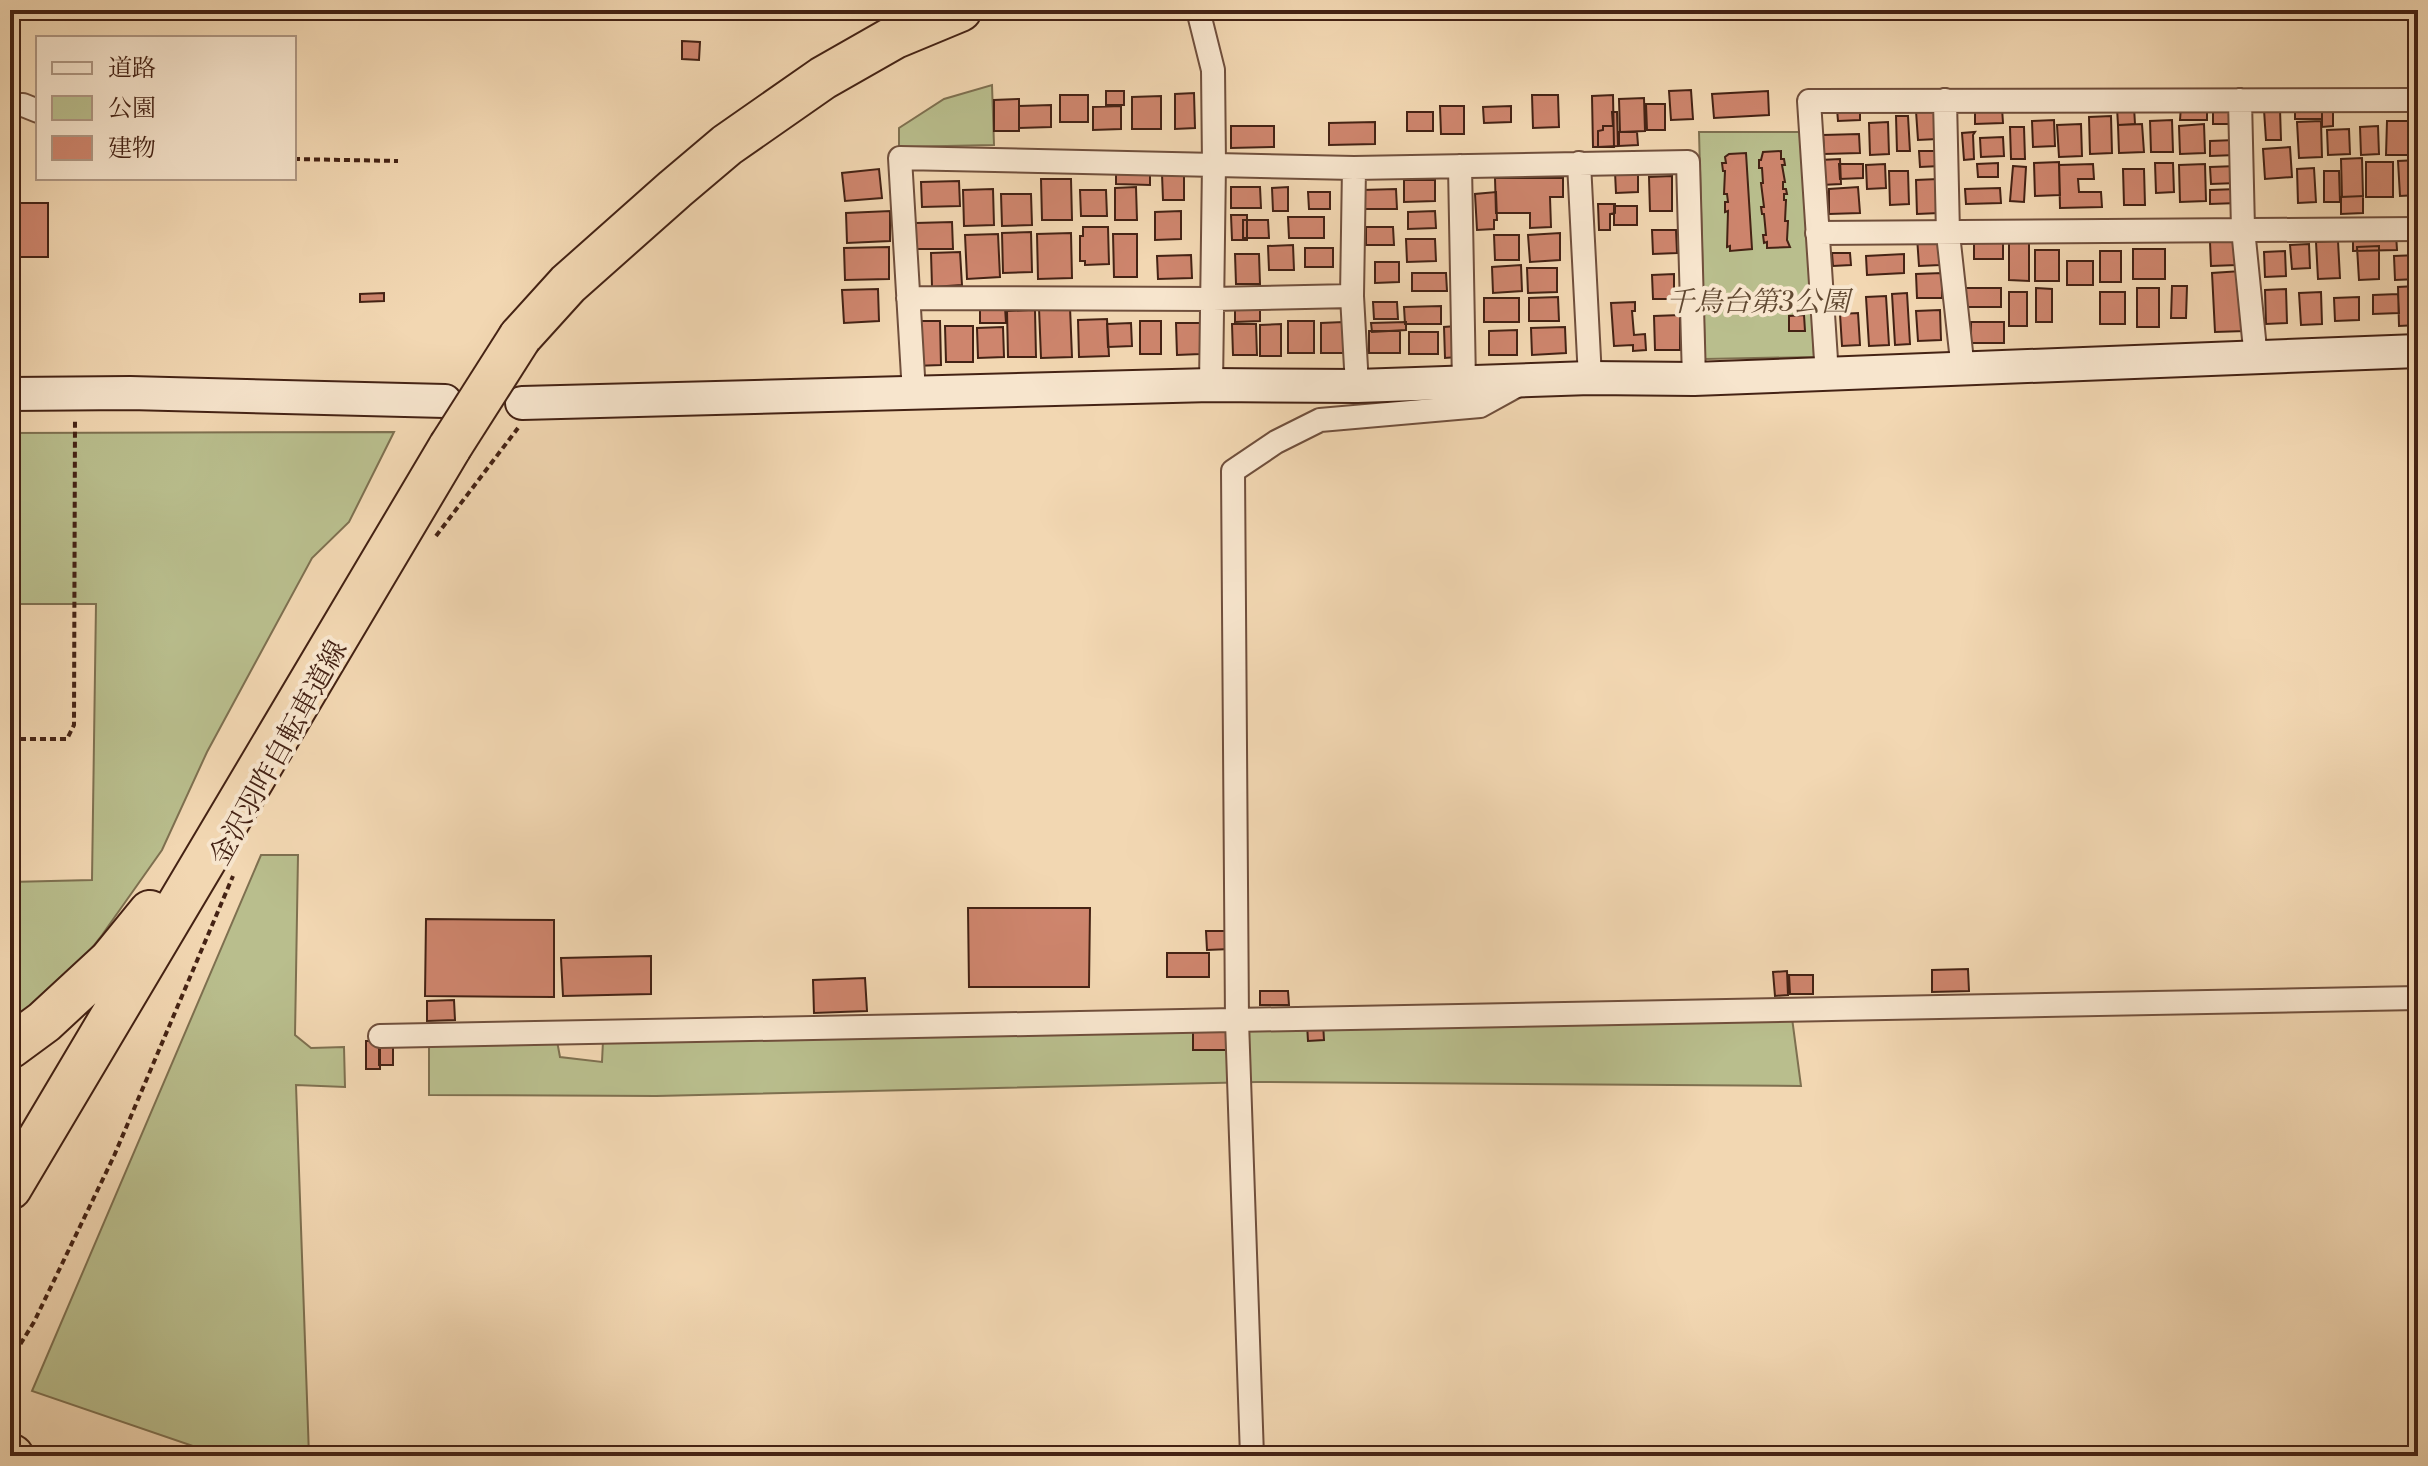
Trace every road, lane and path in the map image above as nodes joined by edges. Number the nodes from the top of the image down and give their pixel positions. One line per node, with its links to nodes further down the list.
1 (960, 10): 38 (highway, bridge)
2 (1198, 10): 12 (street)
3 (1945, 100): 4 (street); 17 (street); 18 (street)
4 (2240, 100): 5 (street); 15 (street)
5 (2418, 100): 7 (street)
6 (10, 105): 8 (street)
7 (2418, 109)
8 (36, 110)
9 (296, 159): 10 (path)
10 (398, 161)
11 (1579, 163): 13 (street); 26 (street); 27 (street)
12 (1214, 164): 14 (street); 20 (street); 21 (street)
13 (1460, 166): 14 (street); 29 (street)
14 (1354, 168): 19 (street)
15 (2243, 229): 16 (street); 18 (street); 23 (street)
16 (2418, 229)
17 (1817, 233): 18 (street); 25 (street)
18 (1948, 234): 24 (street)
19 (1352, 296): 21 (street); 31 (street)
20 (908, 298): 21 (street); 33 (street)
21 (1213, 299): 30 (street)
22 (2418, 351): 23 (street)
23 (2256, 359): 24 (street)
24 (1963, 370): 25 (street)
25 (1827, 375): 27 (street)
26 (1590, 378): 27 (street); 28 (street)
27 (1694, 379)
28 (1523, 382): 29 (street); 42 (street)
29 (1464, 383): 31 (street)
30 (1211, 385): 31 (street); 33 (street)
31 (1357, 386)
32 (75, 393): 34 (street); 35 (street); 39 (path)
33 (914, 393): 36 (street)
34 (10, 394)
35 (445, 401)
36 (522, 413): 37 (path)
37 (434, 538)
38 (285, 721): 44 (highway); 45 (highway)
39 (10, 739)
40 (238, 866): 46 (path, 金沢羽咋自転車道線)
41 (2418, 998): 42 (street)
42 (1237, 1021): 43 (street); 47 (street)
43 (380, 1036)
44 (10, 1047)
45 (10, 1188)
46 (10, 1361)
47 (1252, 1456)

